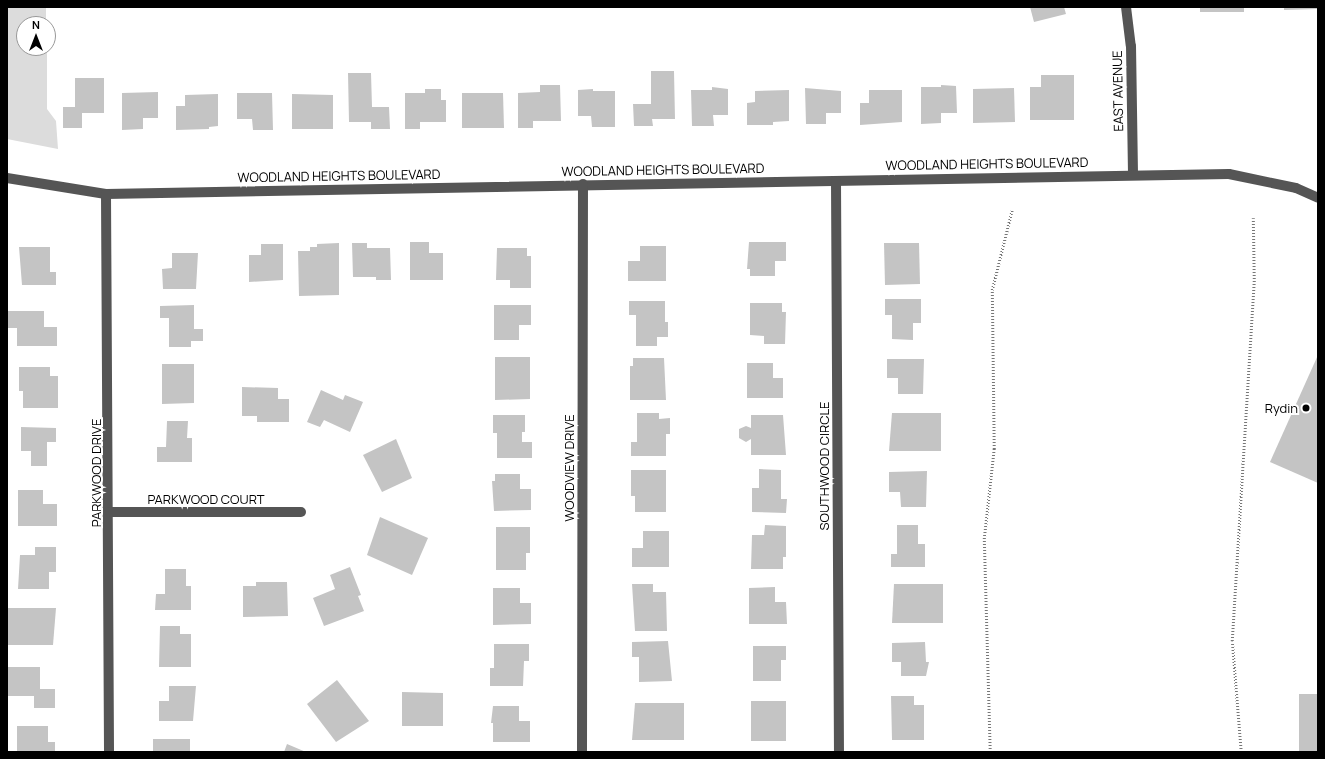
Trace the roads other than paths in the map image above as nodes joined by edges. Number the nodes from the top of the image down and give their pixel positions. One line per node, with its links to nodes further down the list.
1 (1126, 7): 2 (street, EAST AVENUE)
2 (1133, 174): 4 (street, WOODLAND HEIGHTS BOULEVARD); 7 (street, WOODLAND HEIGHTS BOULEVARD)
3 (7, 178): 6 (street, WOODLAND HEIGHTS BOULEVARD)
4 (836, 181): 5 (street, WOODLAND HEIGHTS BOULEVARD); 12 (street, SOUTHWOOD CIRCLE)
5 (583, 184): 6 (street, WOODLAND HEIGHTS BOULEVARD); 11 (street, WOODVIEW DRIVE)
6 (106, 194): 8 (street, PARKWOOD DRIVE)
7 (1318, 198)
8 (110, 512): 9 (street, PARKWOOD COURT); 10 (street, PARKWOOD DRIVE)
9 (301, 512)
10 (110, 752)
11 (582, 752)
12 (839, 752)

